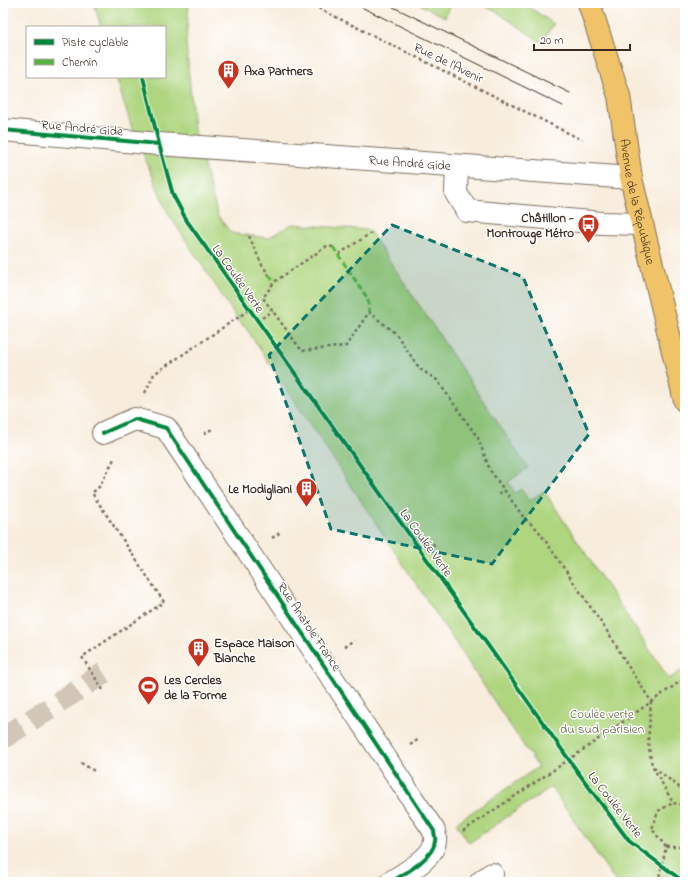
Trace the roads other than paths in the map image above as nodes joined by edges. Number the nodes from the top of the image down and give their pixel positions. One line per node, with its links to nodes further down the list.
1 (588, 3): 4 (main road, Avenue de la République)
2 (3, 130): 3 (street, Rue André Gide)
3 (457, 166): 4 (street, Rue André Gide); 5 (street, Rue André Gide)
4 (631, 178): 5 (main road, Avenue de la République)
5 (642, 224): 6 (main road, Avenue de la République)
6 (685, 402)
7 (103, 433): 8 (street, Rue Anatole France)
8 (391, 882)

